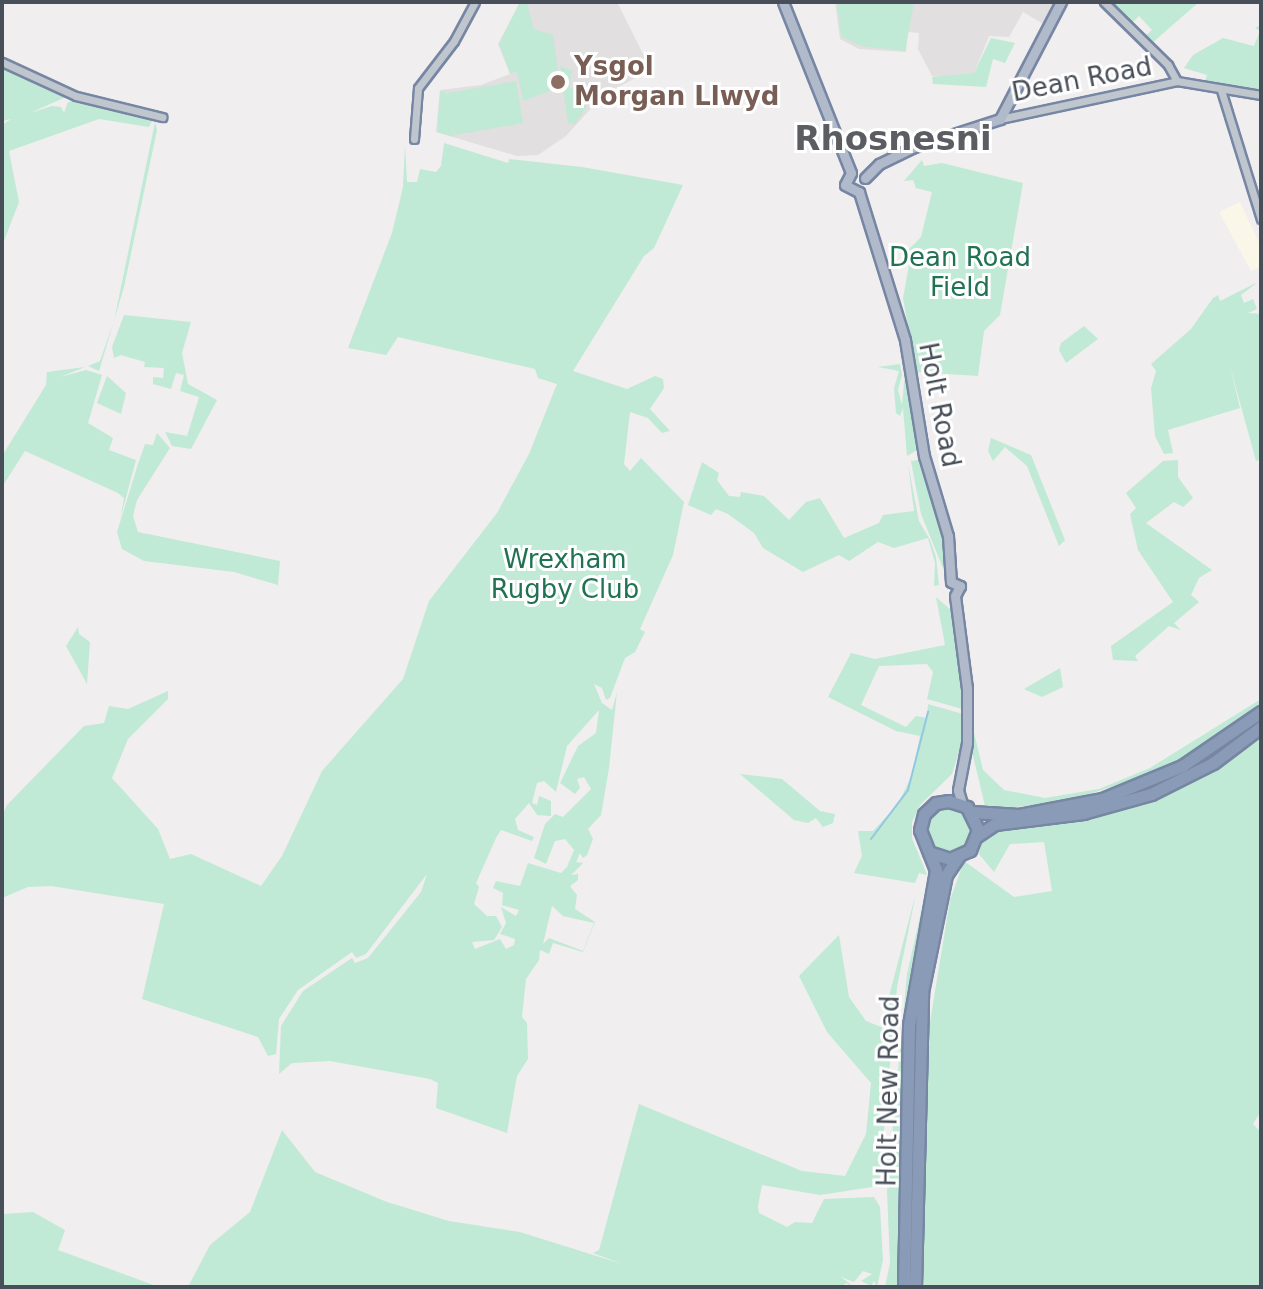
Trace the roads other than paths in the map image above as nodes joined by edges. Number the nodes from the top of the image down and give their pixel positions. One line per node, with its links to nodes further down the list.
1 (475, 2): 11 (street)
2 (783, 2): 12 (main road)
3 (1061, 2): 10 (main road)
4 (1104, 2): 6 (street)
5 (2, 62): 9 (street)
6 (1177, 81): 7 (street); 10 (street, Dean Road)
7 (1221, 90): 8 (street); 15 (street)
8 (1261, 95)
9 (162, 117)
10 (1000, 119): 13 (main road, Dean Road)
11 (414, 139)
12 (851, 173): 13 (main road); 14 (main road, Holt Road)
13 (865, 178): 14 (main road)
14 (859, 192): 18 (main road, Holt Road)
15 (1261, 219)
16 (1261, 712): 20 (highway)
17 (1261, 727): 21 (highway)
18 (962, 770): 19 (main road); 20 (main road)
19 (936, 803): 20 (highway); 22 (highway)
20 (967, 808): 21 (highway)
21 (977, 836): 23 (highway)
22 (929, 852): 23 (highway); 24 (highway, Holt New Road)
23 (958, 857): 25 (highway, Holt New Road)
24 (904, 1287)
25 (915, 1287)

